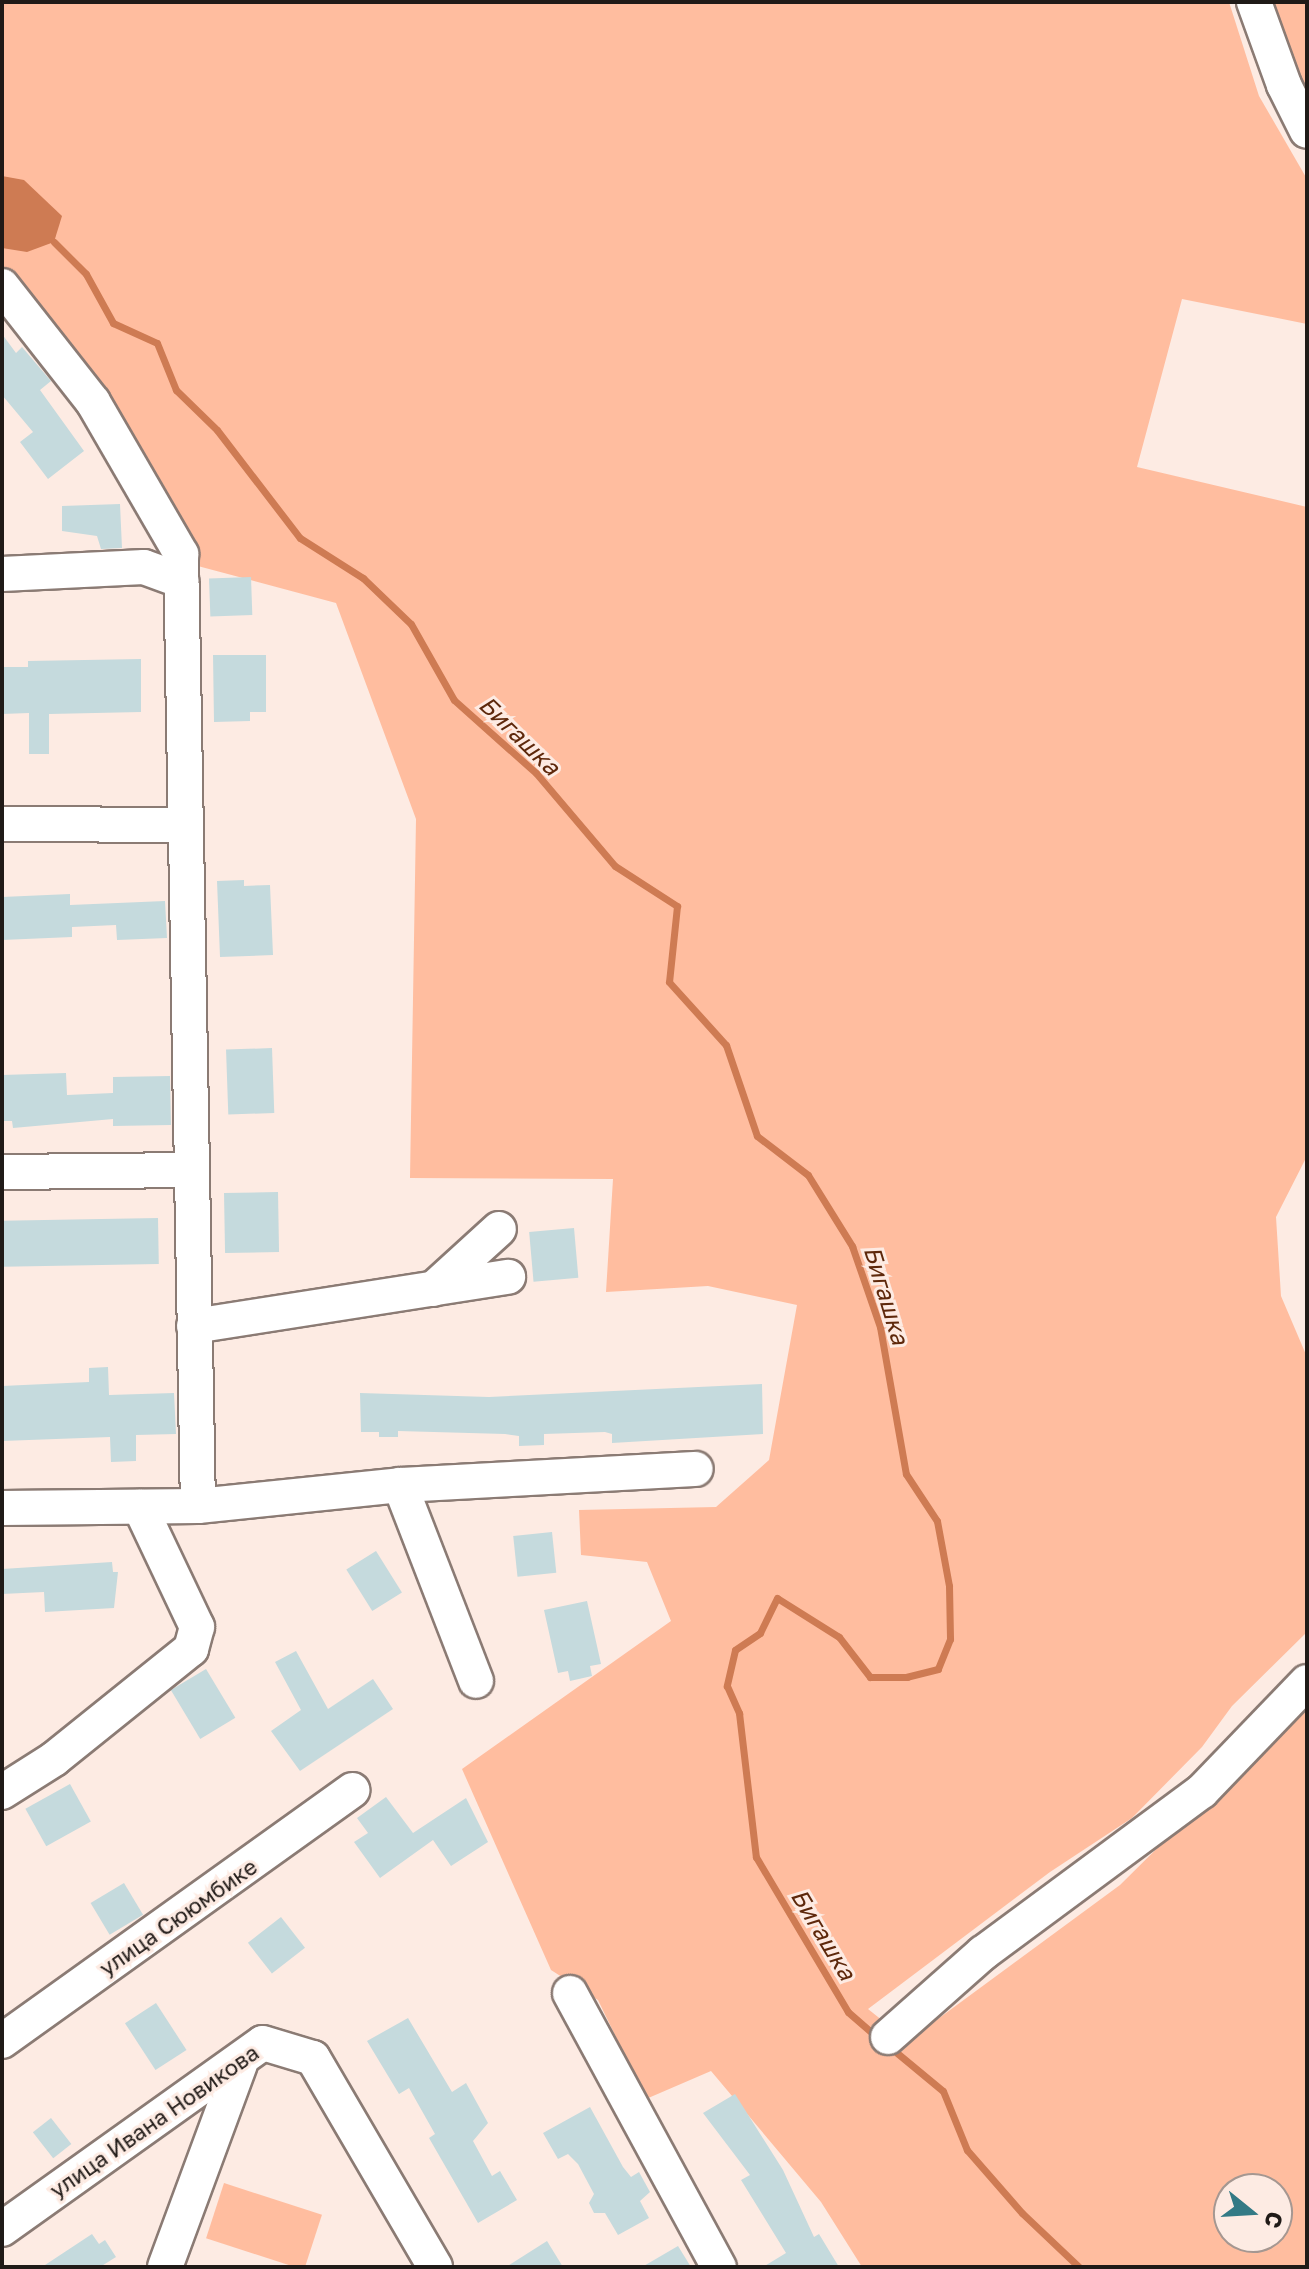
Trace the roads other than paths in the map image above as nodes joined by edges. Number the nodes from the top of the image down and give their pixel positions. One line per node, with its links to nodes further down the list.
1 (1254, 2): 2 (street)
2 (1307, 131)
3 (2, 286): 4 (street)
4 (182, 568): 5 (street); 7 (street)
5 (2, 574)
6 (2, 824): 7 (street)
7 (184, 825): 8 (street)
8 (191, 1170): 9 (street); 13 (street)
9 (2, 1172)
10 (499, 1229): 12 (street)
11 (508, 1277): 12 (street)
12 (433, 1289): 13 (street)
13 (194, 1326): 16 (street)
14 (696, 1469): 15 (street)
15 (400, 1485): 16 (street); 19 (street)
16 (198, 1506): 17 (street)
17 (140, 1507): 18 (street); 22 (street)
18 (2, 1508)
19 (476, 1681)
20 (1307, 1682): 24 (street)
21 (352, 1790): 25 (street, улица Сююмбике)
22 (2, 1792)
23 (570, 1993): 30 (street)
24 (888, 2037)
25 (2, 2041)
26 (240, 2064): 27 (street, улица Ивана Новикова); 28 (street); 29 (street, улица Ивана Новикова)
27 (2, 2229)
28 (165, 2267)
29 (435, 2267)
30 (719, 2267)

